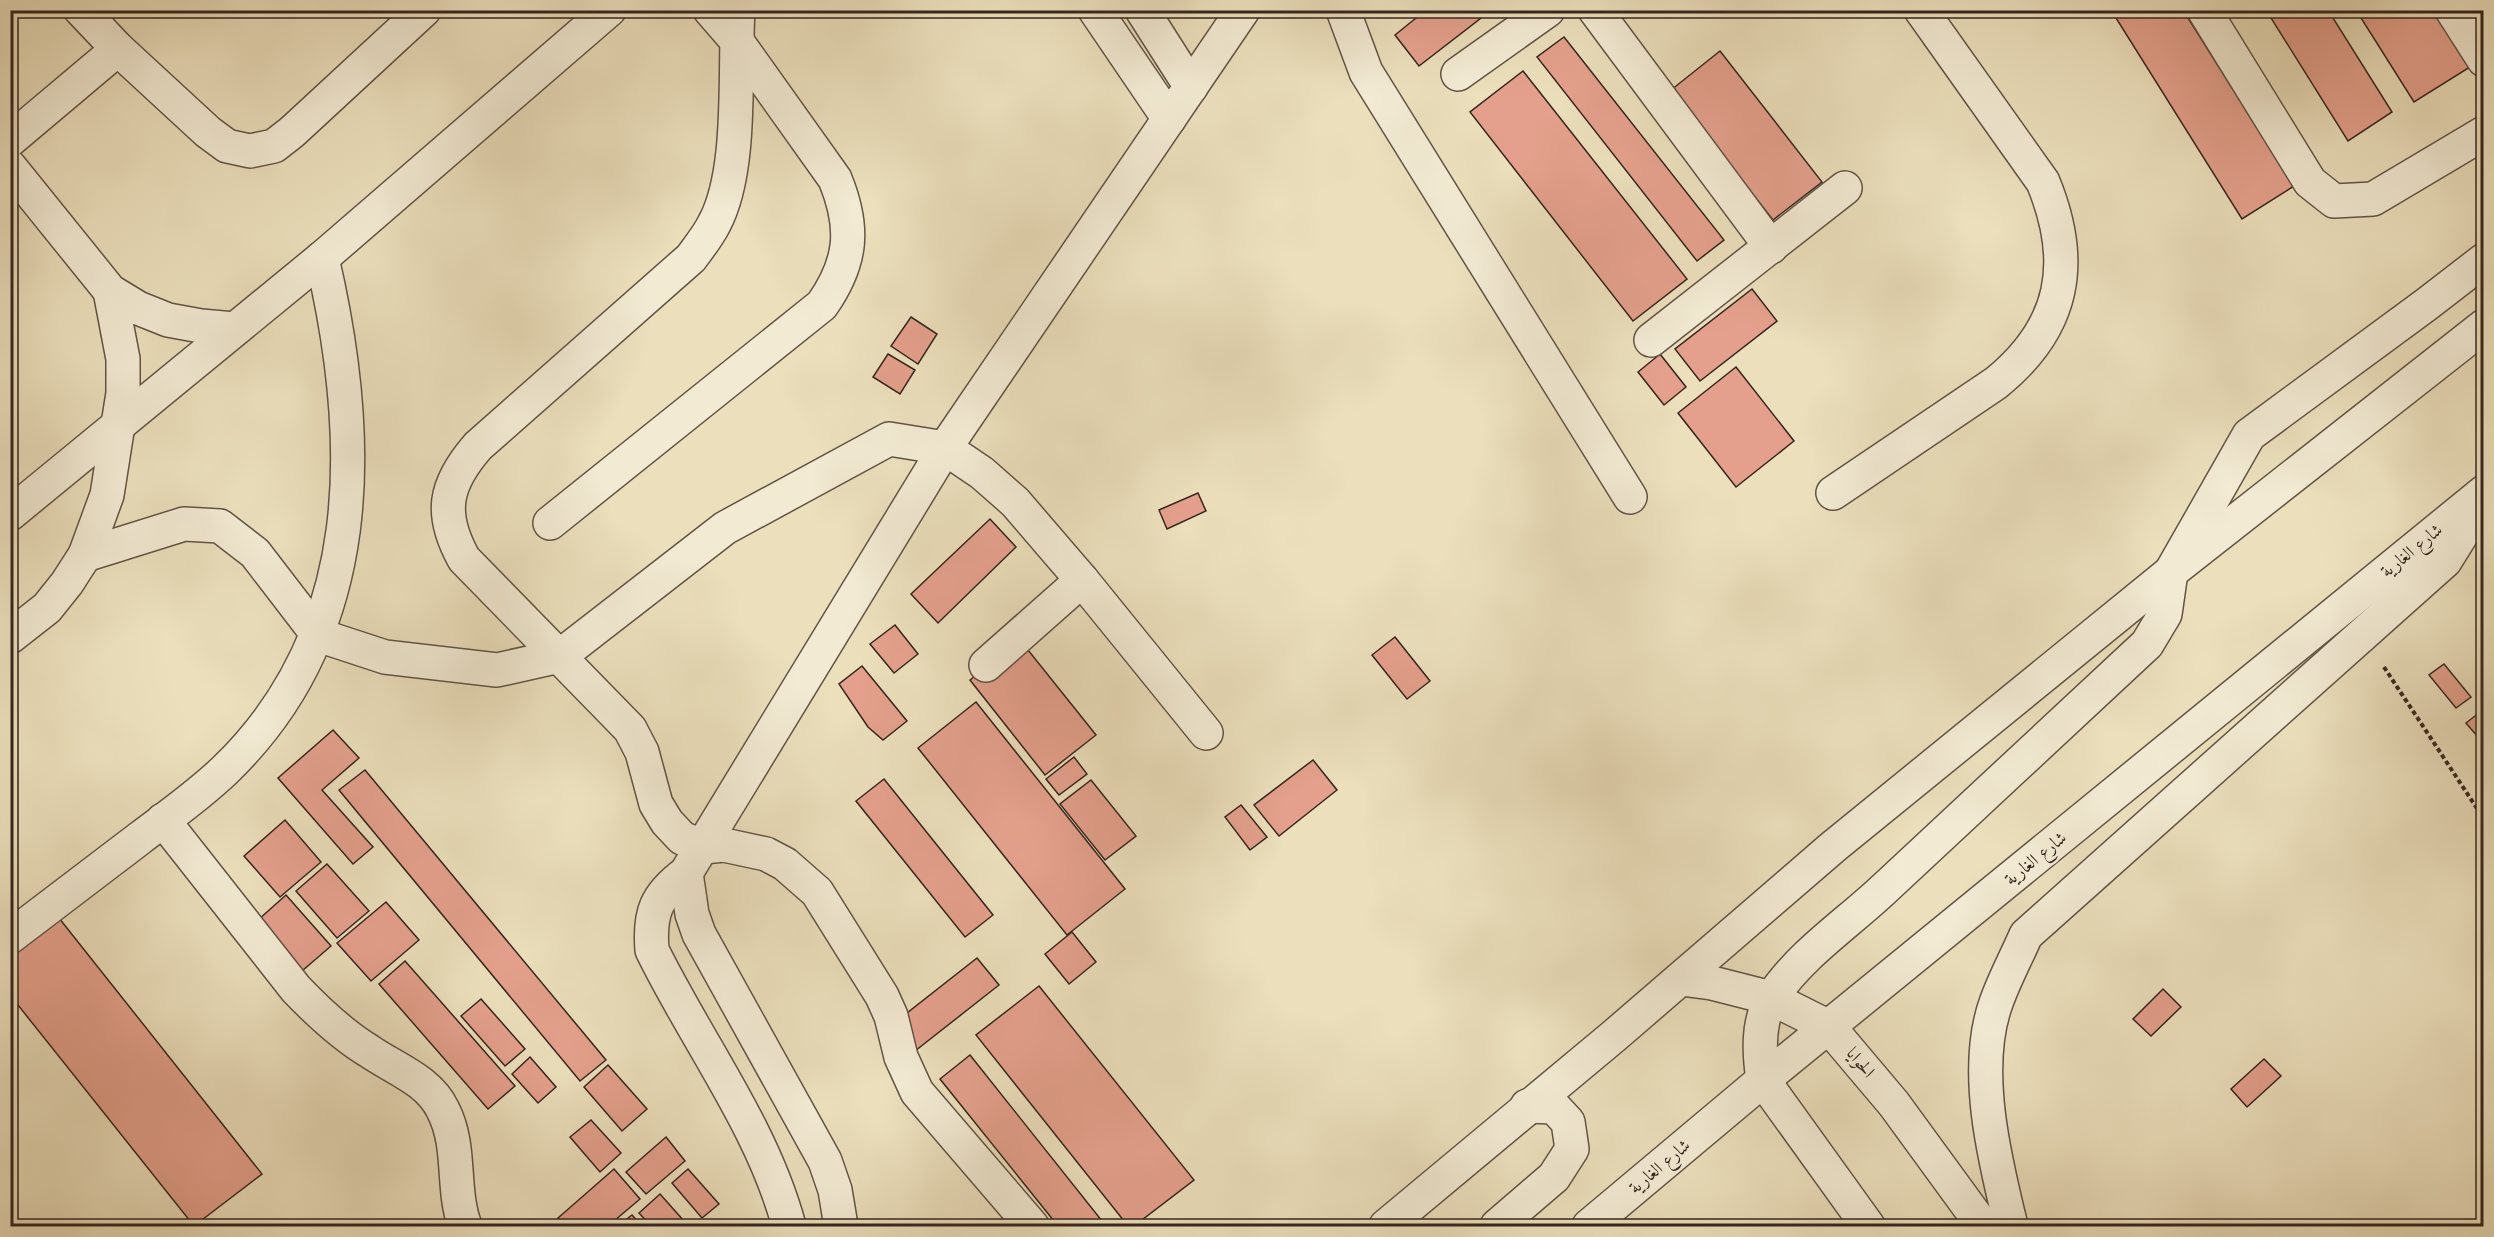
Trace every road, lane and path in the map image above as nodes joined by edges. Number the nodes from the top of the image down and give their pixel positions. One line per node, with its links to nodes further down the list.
1 (81, 10): 15 (street)
2 (424, 10): 15 (street)
3 (609, 10): 25 (street)
4 (710, 10): 14 (street)
5 (1095, 10): 19 (street)
6 (1142, 10): 18 (street)
7 (1243, 10): 18 (street)
8 (1343, 10): 35 (street)
9 (1595, 10): 24 (street)
10 (1921, 10): 34 (street)
11 (2204, 10): 20 (street)
12 (2452, 10): 16 (street)
13 (1538, 13): 17 (street)
14 (737, 25): 38 (street); 45 (street)
15 (118, 49): 21 (street)
16 (2484, 60)
17 (1458, 74)
18 (1191, 87): 19 (street)
19 (1168, 119): 32 (street)
20 (2484, 133)
21 (10, 140)
22 (10, 167): 27 (street)
23 (1845, 188): 24 (street)
24 (1771, 247): 30 (street)
25 (322, 258): 29 (street); 42 (street)
26 (2484, 260): 40 (street)
27 (110, 291): 29 (street); 31 (street)
28 (2484, 326): 40 (street)
29 (234, 329): 31 (street)
30 (1651, 340)
31 (118, 427): 37 (street); 39 (street)
32 (945, 448): 41 (street); 45 (street); 50 (street)
33 (2484, 492): 54 (street, شارع الغارية)
34 (1833, 493)
35 (1630, 497)
36 (2484, 500): 43 (street)
37 (10, 514)
38 (550, 523)
39 (85, 555): 42 (street); 44 (street)
40 (2171, 572): 52 (street); 53 (street)
41 (1082, 580): 46 (street); 47 (street)
42 (318, 635): 45 (street); 49 (street)
43 (2363, 635): 48 (path); 66 (street)
44 (10, 637)
45 (560, 656): 50 (street)
46 (986, 665)
47 (1206, 733)
48 (2484, 819)
49 (163, 820): 51 (street); 57 (street)
50 (694, 860): 58 (street); 59 (street); 60 (street)
51 (10, 937)
52 (1681, 979): 53 (street, الحوايا); 56 (street)
53 (1771, 998): 54 (street, الحوايا); 55 (street)
54 (1829, 1027): 55 (street, شارع الغارية); 65 (street, الحوايا)
55 (1763, 1080): 63 (street, شارع الغارية); 64 (street)
56 (1527, 1106): 61 (street); 62 (street)
57 (465, 1227)
58 (789, 1227)
59 (841, 1227)
60 (1032, 1227)
61 (1386, 1227)
62 (1497, 1227)
63 (1589, 1227)
64 (1868, 1227)
65 (1983, 1227)
66 (2011, 1227)

